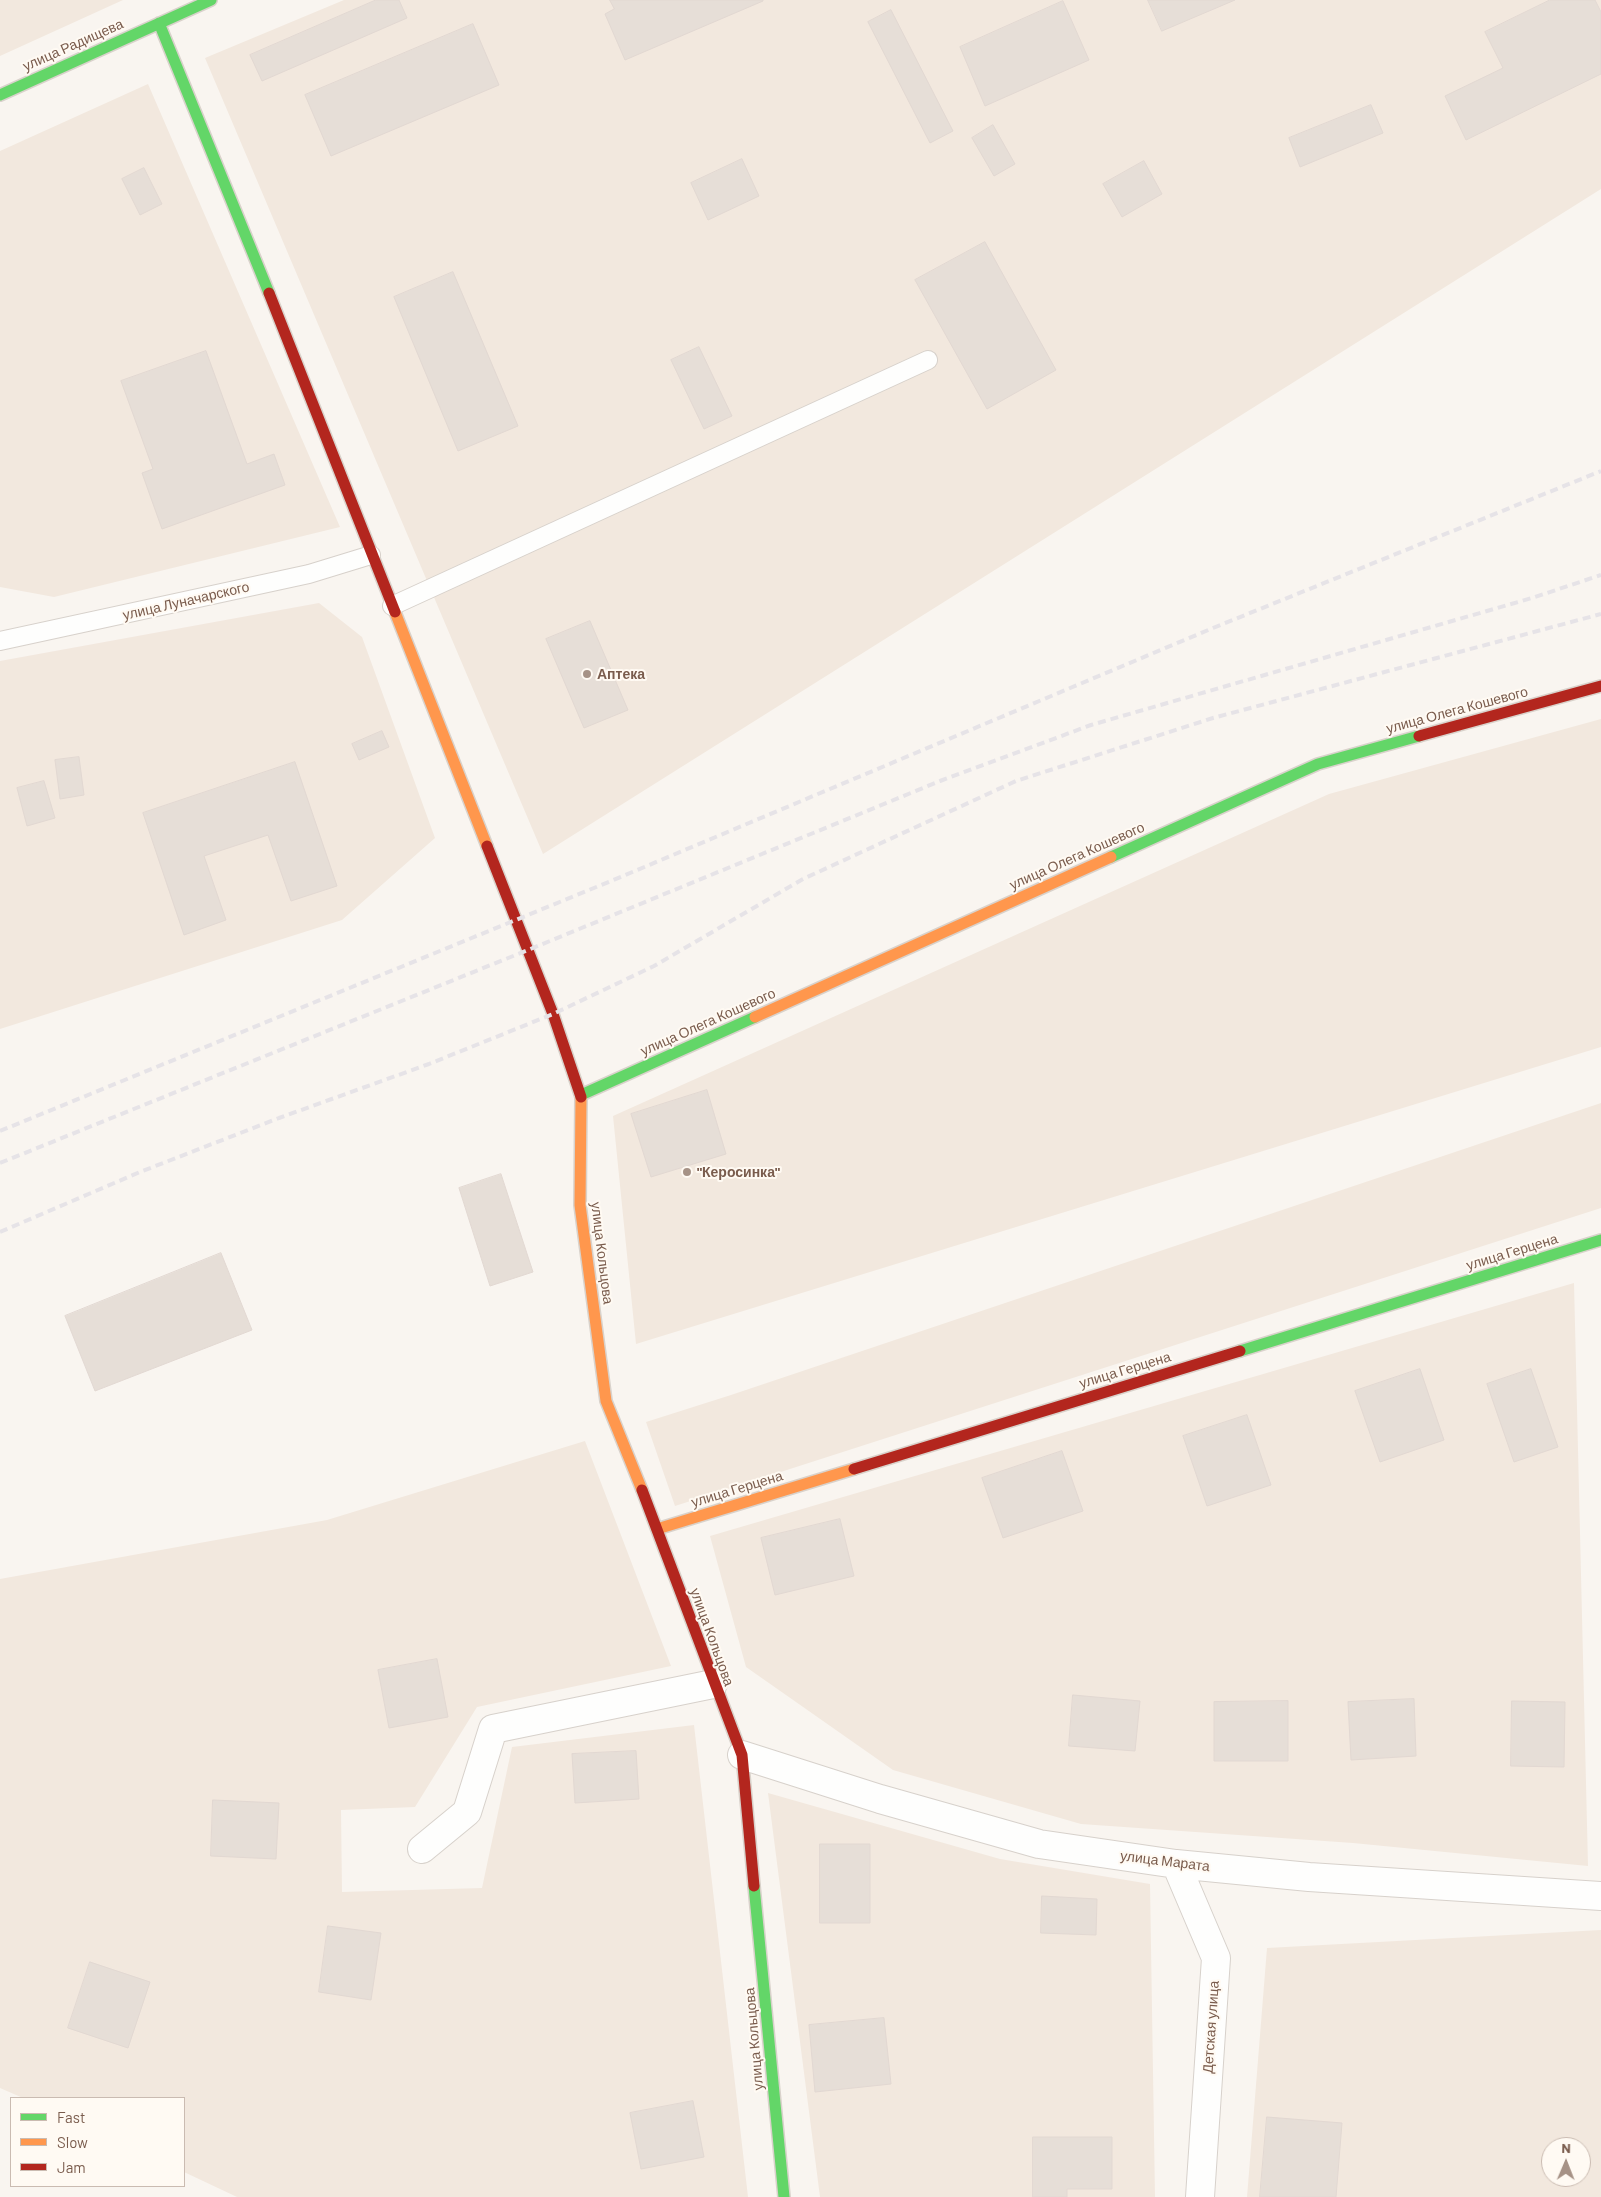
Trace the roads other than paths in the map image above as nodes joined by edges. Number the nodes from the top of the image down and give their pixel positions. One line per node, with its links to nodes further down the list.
1 (211, 0): 2 (street)
2 (159, 23): 3 (street, улица Радищева); 5 (street, улица Кольцова)
3 (0, 95)
4 (928, 360): 6 (lane)
5 (371, 555): 6 (street, улица Кольцова); 7 (lane, улица Луначарского)
6 (392, 606): 9 (street, улица Кольцова)
7 (0, 641)
8 (1601, 686): 9 (street, улица Олега Кошевого)
9 (581, 1095): 11 (street, улица Кольцова)
10 (1601, 1240): 11 (street, улица Герцена)
11 (657, 1529): 12 (street, улица Кольцова)
12 (713, 1684): 13 (street, улица Кольцова); 14 (street)
13 (742, 1755): 15 (street, улица Марата); 17 (street, улица Кольцова)
14 (422, 1850)
15 (1176, 1864): 16 (street, улица Марата); 18 (street, Детская улица)
16 (1601, 1896)
17 (784, 2197)
18 (1200, 2197)

